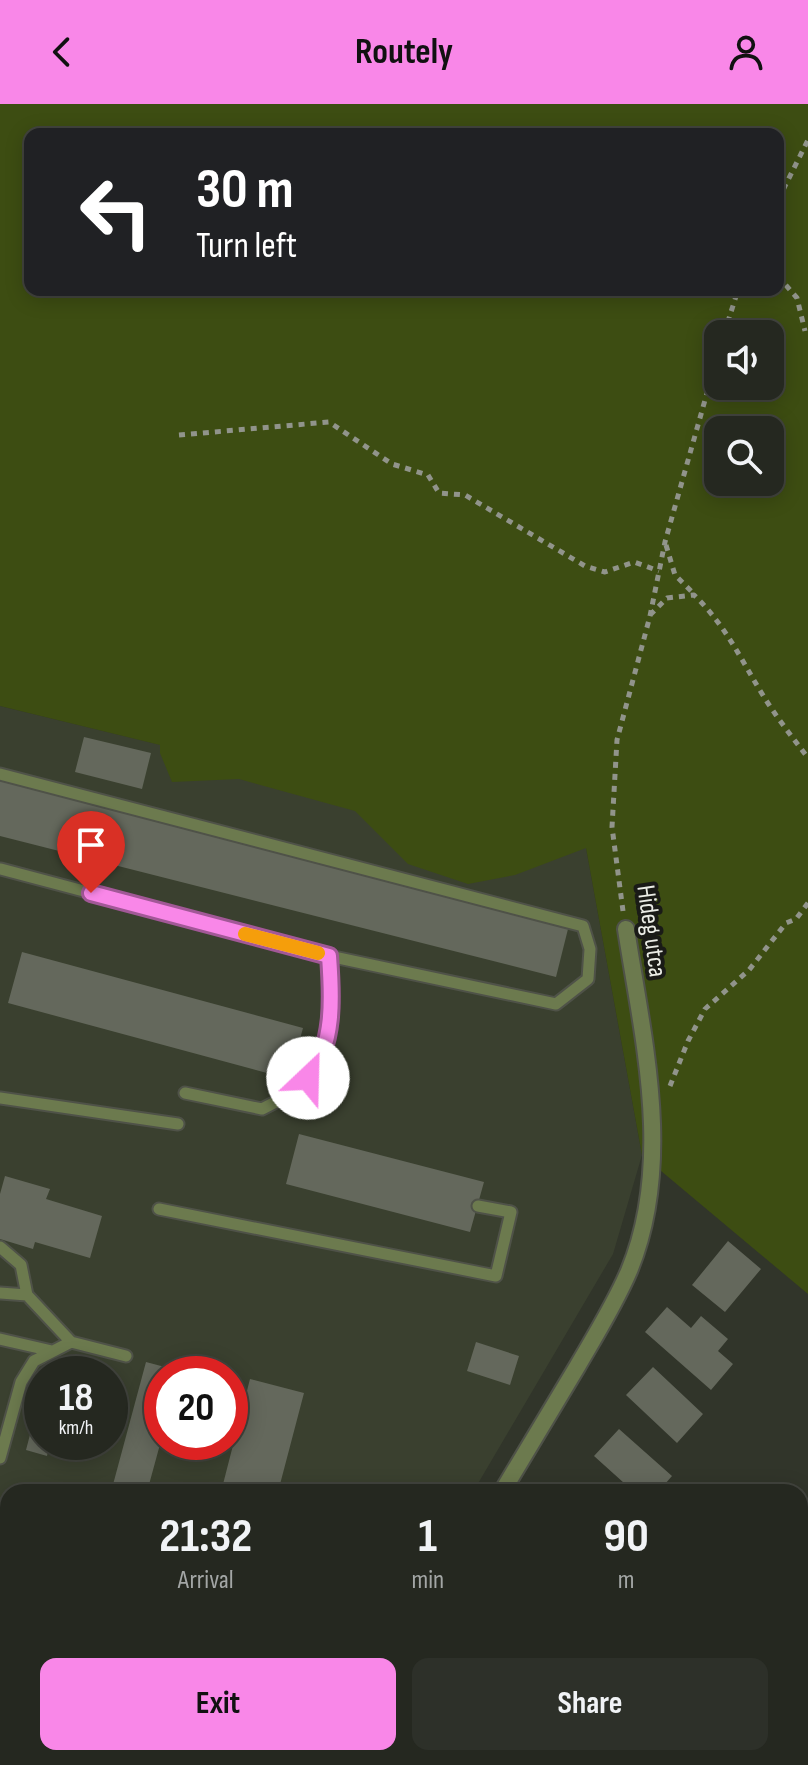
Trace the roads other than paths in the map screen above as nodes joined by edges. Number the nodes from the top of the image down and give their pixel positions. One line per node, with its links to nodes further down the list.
1 (0, 774): 4 (lane)
2 (0, 871): 4 (lane)
3 (626, 929): 18 (street, Hideg utca)
4 (329, 956): 5 (lane)
5 (185, 1093)
6 (0, 1098): 7 (lane)
7 (178, 1124)
8 (478, 1206): 9 (lane)
9 (159, 1209)
10 (0, 1247): 12 (lane)
11 (0, 1293): 12 (lane)
12 (27, 1295): 14 (lane)
13 (0, 1339): 15 (lane)
14 (71, 1342): 15 (lane); 16 (lane)
15 (52, 1351): 17 (lane)
16 (126, 1356)
17 (0, 1458)
18 (507, 1484)

